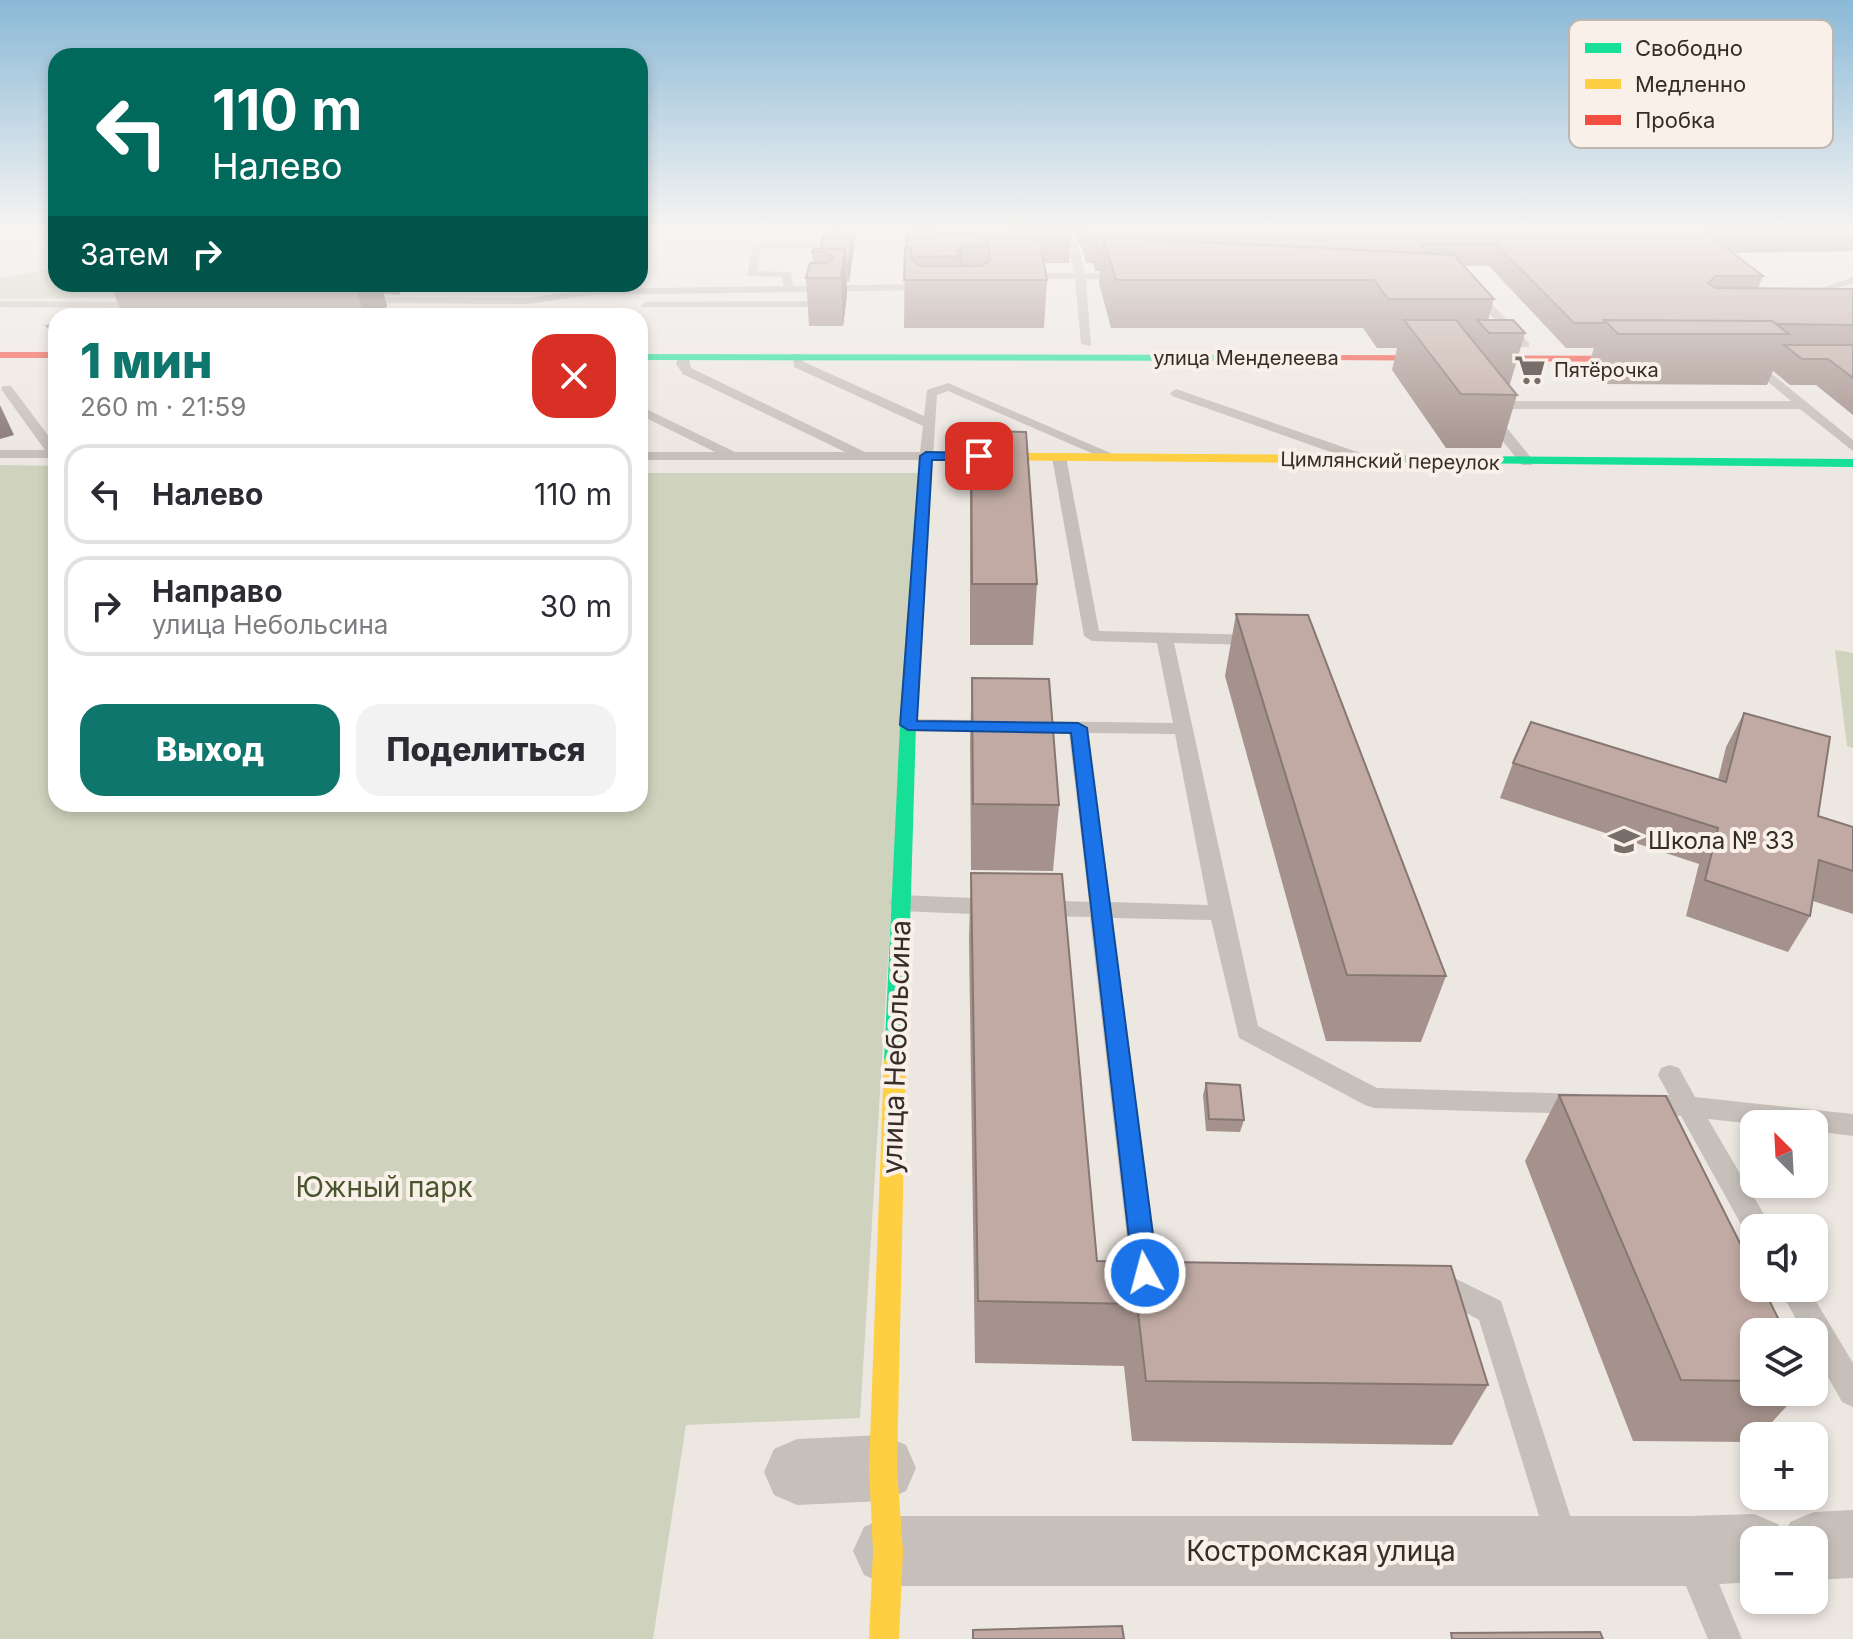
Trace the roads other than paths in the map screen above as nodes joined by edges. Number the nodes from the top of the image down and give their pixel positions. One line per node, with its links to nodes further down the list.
1 (1083, 302): 13 (lane)
2 (1484, 302): 14 (lane)
3 (0, 304): 5 (lane)
4 (828, 304): 9 (lane)
5 (155, 305)
6 (578, 305): 7 (lane)
7 (624, 305)
8 (640, 305): 9 (lane)
9 (702, 305)
10 (0, 342): 11 (street)
11 (48, 342)
12 (648, 343): 13 (street, улица Менделеева)
13 (1087, 344): 14 (street, улица Менделеева)
14 (1525, 345): 21 (street, улица Менделеева)
15 (1747, 353): 22 (street); 26 (lane)
16 (0, 355): 17 (street)
17 (48, 355)
18 (648, 357): 19 (street, улица Менделеева)
19 (684, 357): 20 (street, улица Менделеева); 35 (lane)
20 (797, 357): 21 (street, улица Менделеева); 28 (lane)
21 (1444, 359): 23 (lane)
22 (1780, 360)
23 (1456, 374)
24 (7, 389): 29 (lane)
25 (1176, 393): 39 (lane)
26 (1804, 405): 30 (lane); 40 (lane)
27 (648, 414): 34 (lane)
28 (930, 424): 36 (lane); 38 (lane)
29 (48, 443)
30 (1853, 447)
31 (0, 454): 32 (lane)
32 (48, 454)
33 (648, 456): 34 (lane)
34 (734, 456): 35 (lane)
35 (864, 456): 36 (lane)
36 (926, 456): 37 (street, Цимлянский переулок); 44 (street, улица Небольсина)
37 (1059, 457): 38 (street, Цимлянский переулок); 42 (lane)
38 (1115, 458): 39 (street, Цимлянский переулок)
39 (1366, 460): 40 (street, Цимлянский переулок)
40 (1527, 462): 41 (street, Цимлянский переулок)
41 (1853, 463)
42 (1165, 638): 43 (lane); 46 (lane)
43 (1279, 640)
44 (908, 725): 45 (lane); 47 (street, улица Небольсина)
45 (1078, 728): 46 (lane); 48 (lane)
46 (1181, 729): 49 (lane)
47 (900, 903): 48 (lane); 58 (street, улица Небольсина)
48 (1101, 910): 49 (lane); 54 (lane)
49 (1220, 913): 51 (lane)
50 (1670, 1075): 51 (lane)
51 (1687, 1106): 52 (lane); 53 (lane)
52 (1853, 1125)
53 (1750, 1214)
54 (1192, 1274)
55 (1412, 1278): 64 (lane)
56 (1801, 1302): 57 (lane)
57 (1853, 1392)
58 (883, 1468): 59 (street); 63 (street, улица Небольсина)
59 (797, 1472)
60 (1853, 1544): 61 (street)
61 (1828, 1545)
62 (1722, 1550): 64 (street, Костромская улица); 66 (lane)
63 (888, 1551): 64 (street, Костромская улица); 65 (street, улица Небольсина)
64 (1566, 1551)
65 (884, 1639)
66 (1725, 1639)

